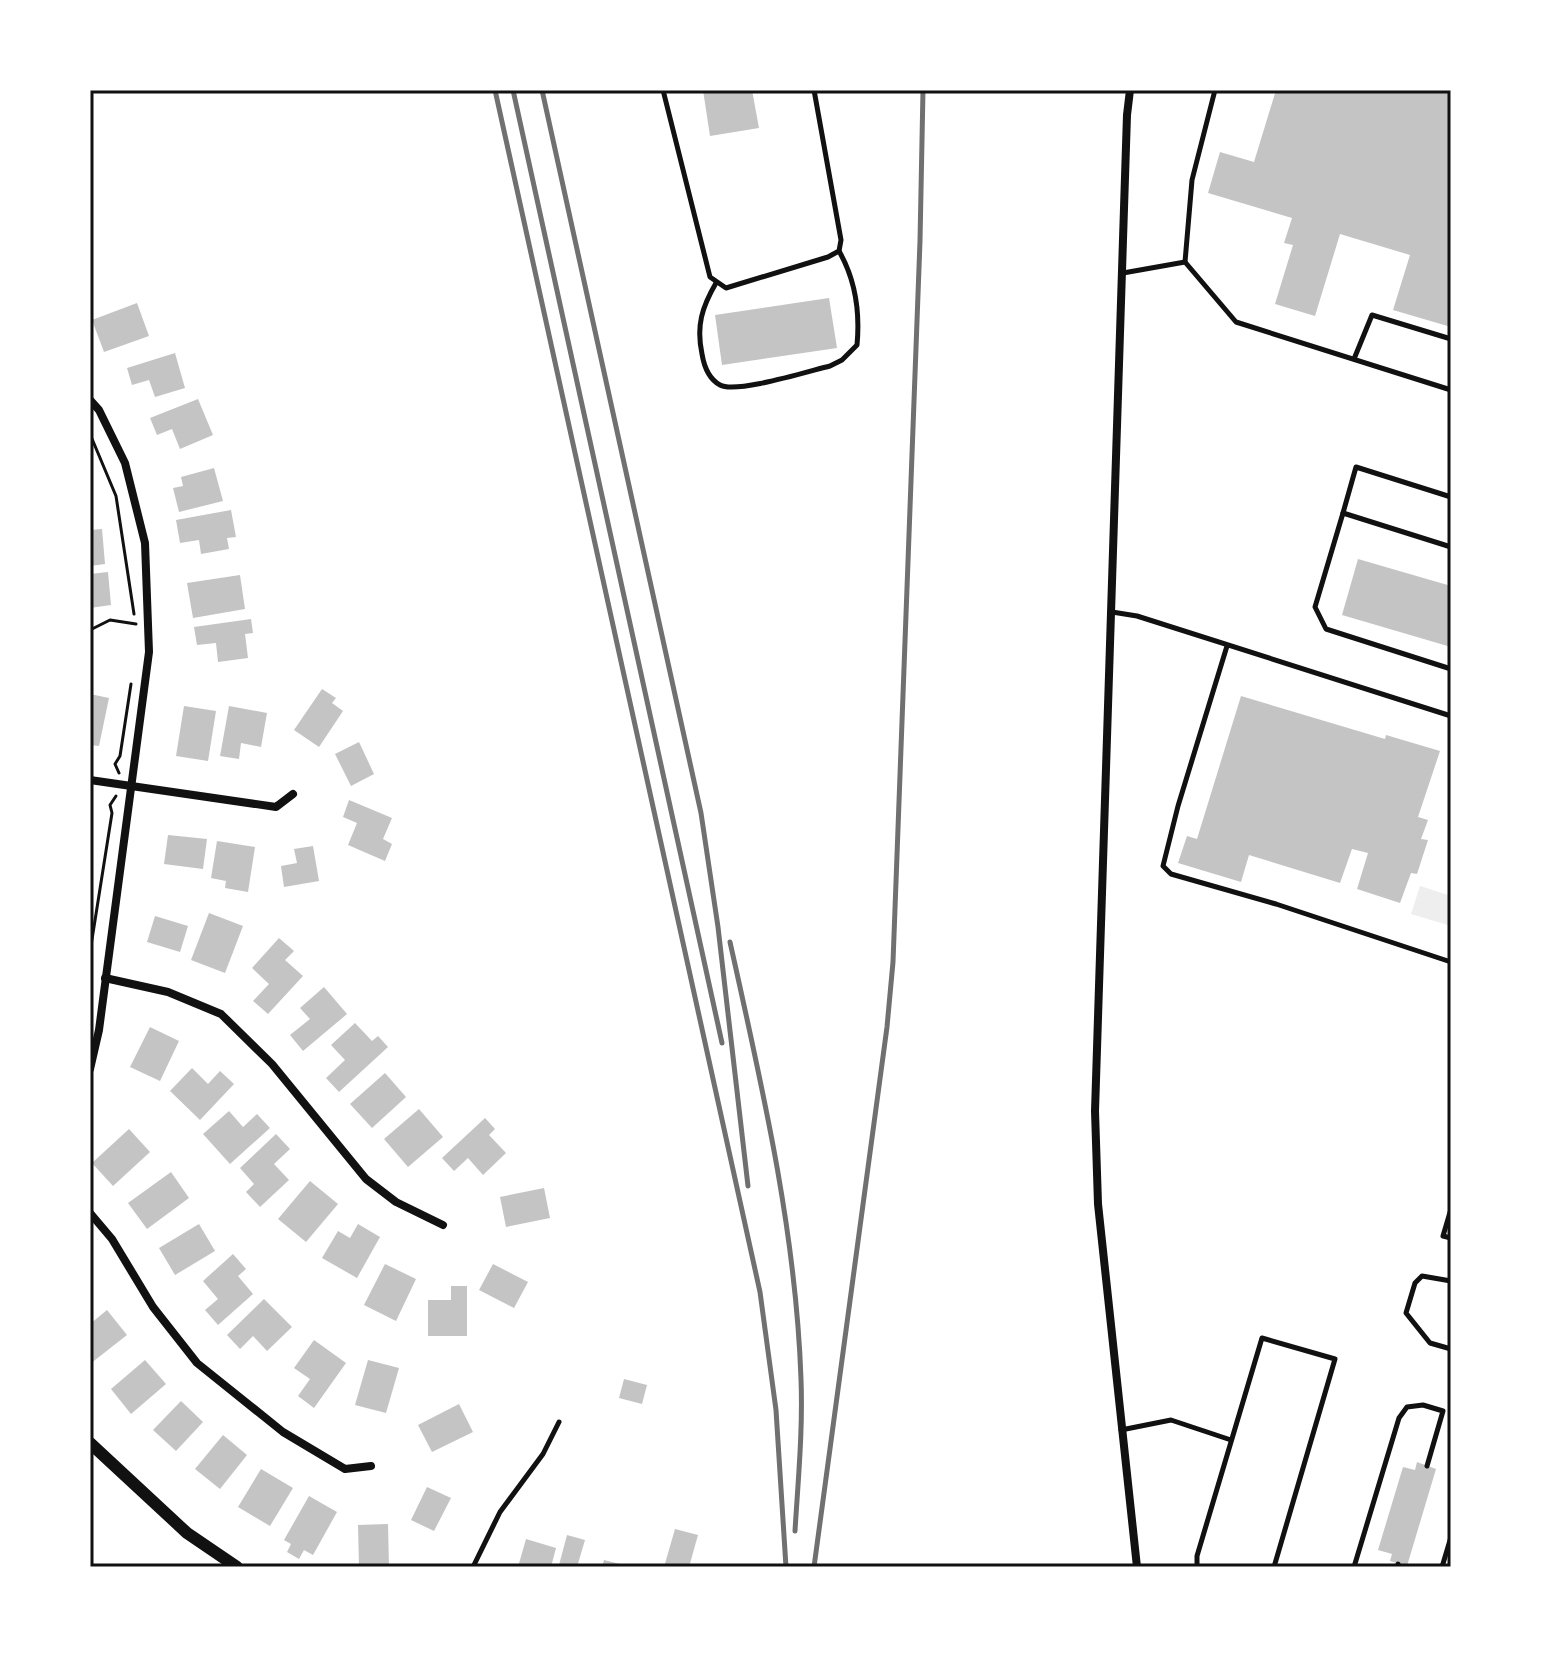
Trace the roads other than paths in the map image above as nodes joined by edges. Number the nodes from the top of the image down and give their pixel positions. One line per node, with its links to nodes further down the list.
1 (663, 90): 8 (lane)
2 (814, 90): 5 (lane)
3 (1130, 90): 7 (street)
4 (1215, 90): 6 (lane)
5 (839, 251): 8 (lane); 8 (lane)
6 (1185, 262): 7 (lane); 10 (lane)
7 (1123, 273): 16 (street)
8 (716, 283)
9 (1451, 339): 10 (lane)
10 (1354, 359): 11 (lane)
11 (1451, 390)
12 (90, 400): 21 (street)
13 (1451, 497): 14 (lane)
14 (1343, 513): 15 (lane); 18 (lane)
15 (1451, 547)
16 (1112, 612): 17 (lane); 35 (street)
17 (1227, 646): 19 (lane); 23 (lane)
18 (1451, 669)
19 (1451, 716)
20 (90, 780): 21 (street)
21 (131, 786): 22 (street); 24 (street)
22 (293, 794)
23 (1451, 962)
24 (105, 978): 25 (street); 28 (street)
25 (90, 1069)
26 (1451, 1209): 29 (lane)
27 (90, 1213): 38 (street)
28 (443, 1225)
29 (1451, 1238)
30 (1451, 1281): 31 (lane)
31 (1451, 1349)
32 (1443, 1411): 33 (lane); 39 (lane); 46 (lane)
33 (1451, 1413)
34 (559, 1422): 42 (lane)
35 (1121, 1430): 36 (lane); 43 (street)
36 (1231, 1440): 44 (lane); 45 (lane)
37 (90, 1443): 41 (street)
38 (371, 1466)
39 (1427, 1466)
40 (1451, 1537): 47 (lane)
41 (237, 1567)
42 (473, 1567)
43 (1137, 1567)
44 (1197, 1567)
45 (1274, 1567)
46 (1354, 1567)
47 (1442, 1567)

